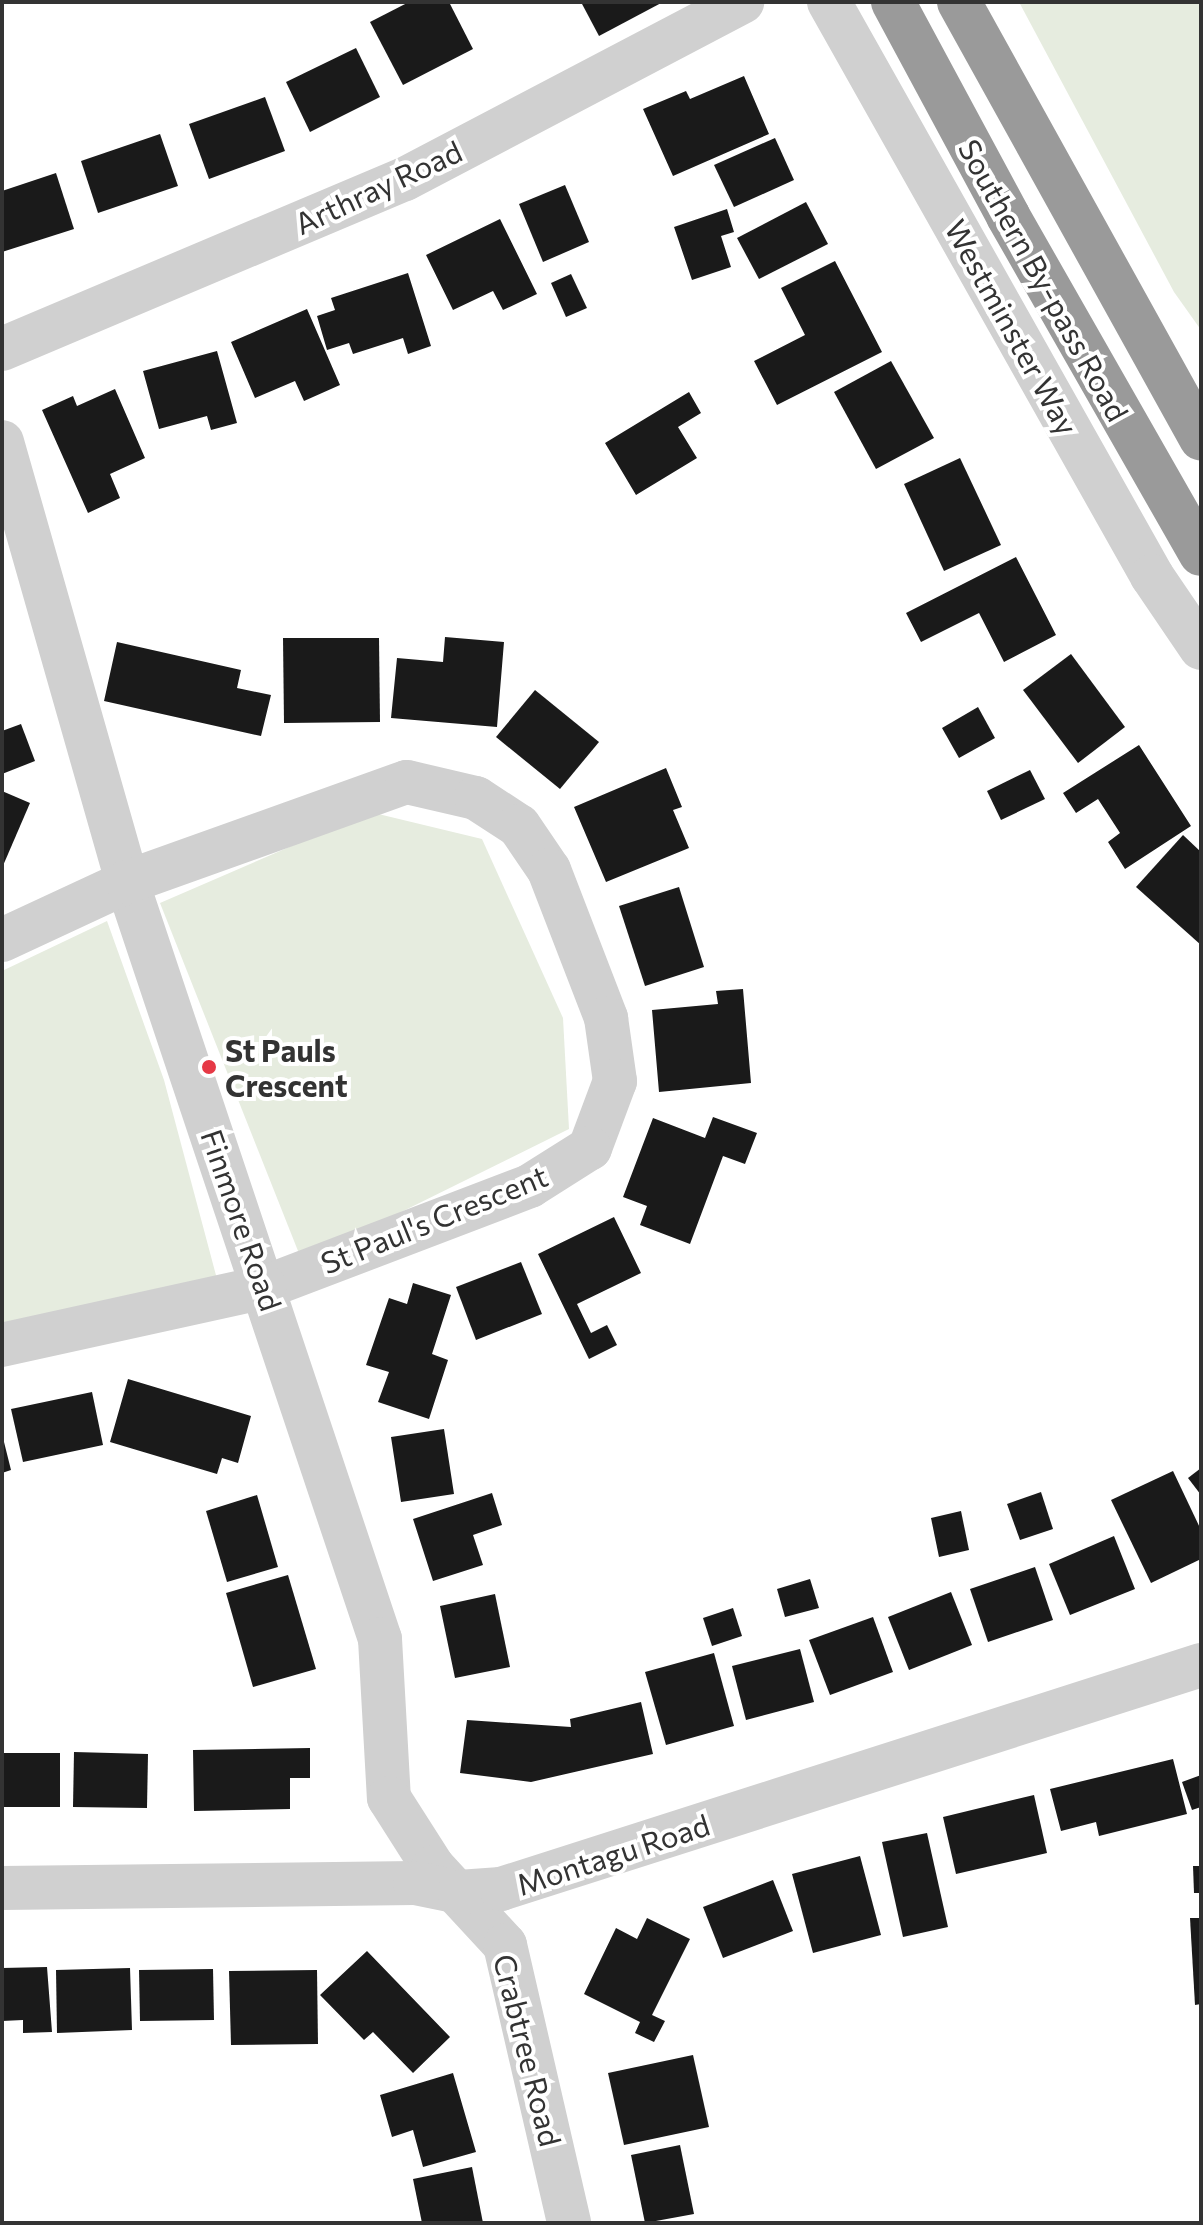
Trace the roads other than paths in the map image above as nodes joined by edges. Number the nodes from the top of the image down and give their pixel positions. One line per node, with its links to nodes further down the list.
1 (742, 2): 5 (street, Arthray Road)
2 (829, 2): 9 (street, Westminster Way)
3 (893, 2): 8 (highway, Southern By-pass Road)
4 (959, 2): 6 (highway, Southern By-pass Road)
5 (2, 349)
6 (1201, 438)
7 (2, 442): 10 (street, Finmore Road)
8 (1201, 554)
9 (1201, 648)
10 (127, 882): 11 (street, St Paul's Crescent); 12 (street, Finmore Road); 12 (street, St Paul's Crescent)
11 (2, 940)
12 (265, 1287): 13 (street, St Paul's Crescent); 16 (street, Finmore Road)
13 (2, 1345)
14 (1201, 1665): 16 (street, Montagu Road)
15 (2, 1888): 16 (street, Montagu Road)
16 (459, 1892): 17 (street, Crabtree Road)
17 (569, 2223)

